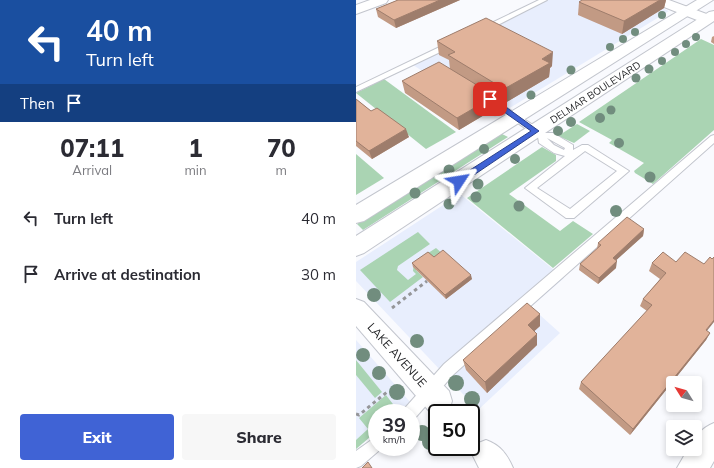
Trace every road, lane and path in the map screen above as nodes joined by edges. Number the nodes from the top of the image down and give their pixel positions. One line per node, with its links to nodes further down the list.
1 (382, 0): 5 (street)
2 (544, 0): 8 (lane)
3 (658, 0): 6 (street)
4 (706, 0): 6 (main road, DELMAR BOULEVARD)
5 (356, 10)
6 (687, 12): 7 (street); 12 (main road, DELMAR BOULEVARD)
7 (710, 17): 13 (main road, DELMAR BOULEVARD)
8 (473, 34)
9 (459, 41): 10 (lane)
10 (356, 90)
11 (476, 91): 12 (lane)
12 (516, 117): 13 (lane); 16 (main road, DELMAR BOULEVARD)
13 (540, 133): 15 (lane); 17 (main road, DELMAR BOULEVARD)
14 (714, 138): 22 (lane)
15 (571, 154): 15 (lane)
16 (356, 215)
17 (356, 247)
18 (427, 281): 20 (path)
19 (356, 308): 22 (street, LAKE AVENUE)
20 (392, 308)
21 (387, 392): 24 (path)
22 (434, 396): 23 (lane)
23 (420, 406)
24 (356, 414)
25 (714, 437): 28 (street)
26 (368, 451): 27 (lane)
27 (356, 461)
28 (692, 468)

